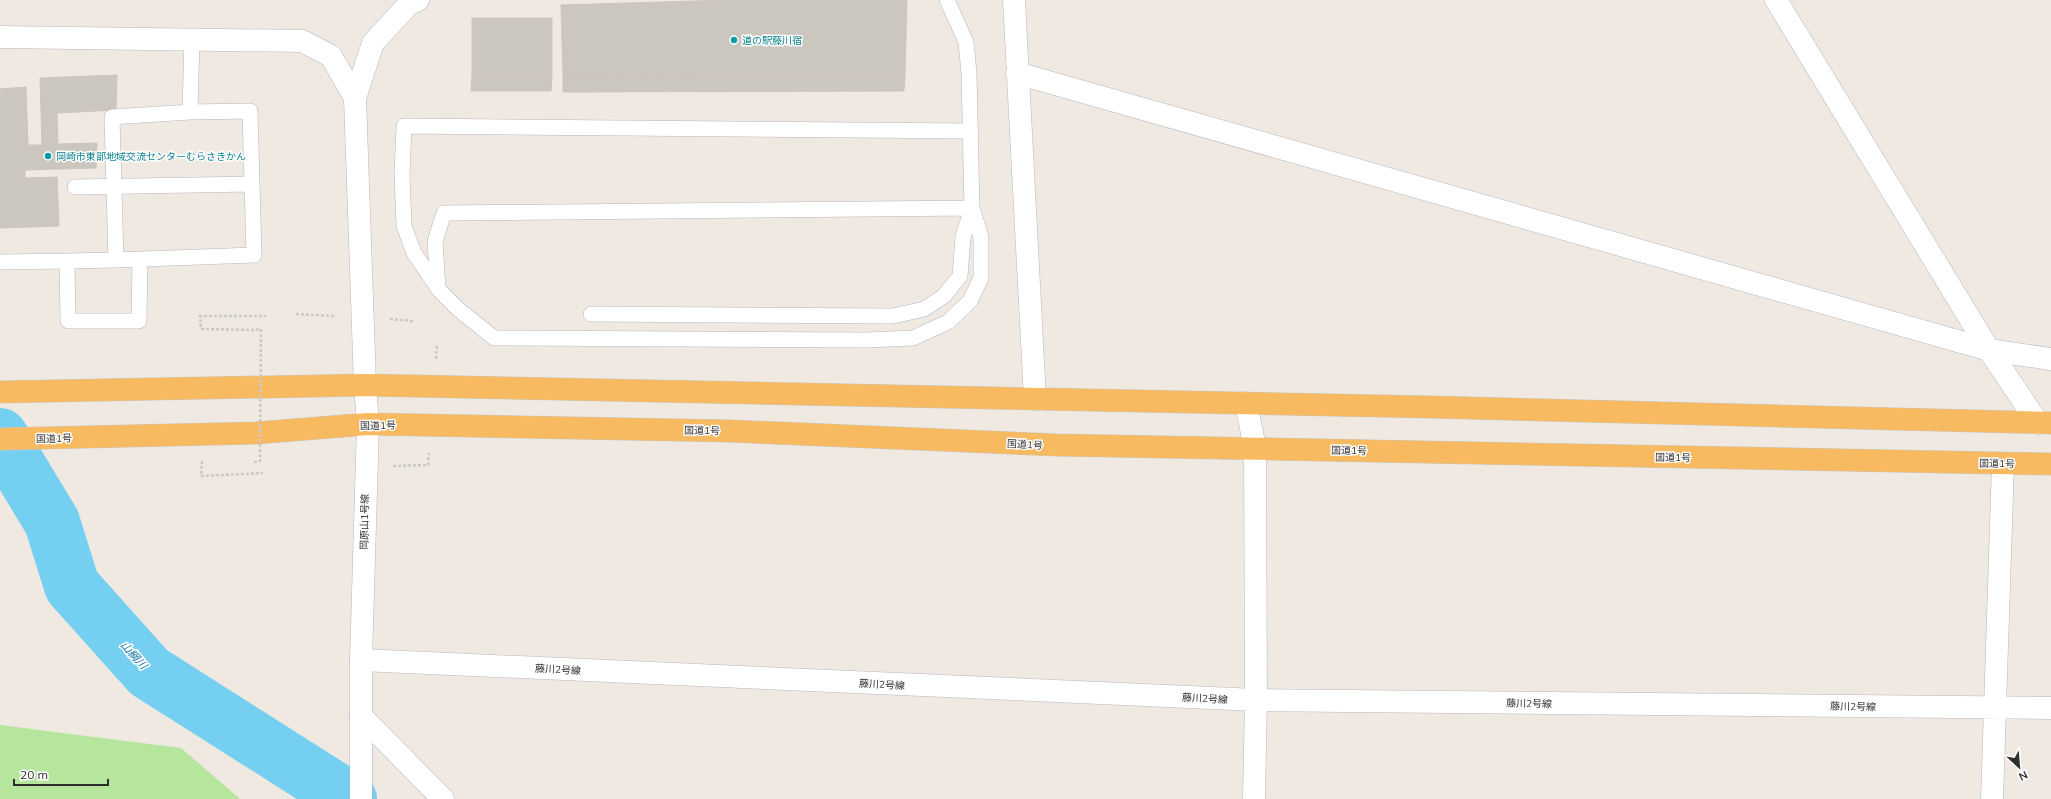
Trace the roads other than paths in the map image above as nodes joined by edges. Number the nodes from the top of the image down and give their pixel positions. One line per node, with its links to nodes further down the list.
1 (418, 0): 8 (street)
2 (947, 0): 10 (lane)
3 (1014, 0): 7 (street)
4 (1776, 0): 21 (street)
5 (0, 37): 6 (street)
6 (192, 38): 8 (street); 9 (lane)
7 (1017, 73): 21 (street); 25 (street)
8 (355, 98): 23 (street, 岡原山1号線)
9 (190, 112): 11 (lane); 12 (lane)
10 (971, 131): 14 (lane); 19 (lane)
11 (252, 184): 12 (lane); 15 (lane)
12 (114, 185): 13 (lane); 16 (lane)
13 (75, 187)
14 (972, 208): 19 (lane); 19 (lane); 20 (lane)
15 (140, 259): 16 (lane); 17 (lane)
16 (116, 260): 17 (lane)
17 (67, 261): 18 (lane)
18 (0, 262)
19 (438, 289)
20 (591, 314)
21 (1988, 350): 22 (street); 27 (street)
22 (2051, 359)
23 (365, 385): 24 (highway); 25 (highway); 28 (street, 岡原山1号線)
24 (0, 392)
25 (1035, 399): 26 (highway)
26 (1246, 403): 27 (highway); 30 (street)
27 (2044, 423)
28 (368, 424): 29 (highway, 国道1号); 30 (highway, 国道1号); 33 (street, 岡原山1号線)
29 (0, 439)
30 (1255, 448): 31 (highway, 国道1号); 34 (street)
31 (2003, 464): 32 (highway, 国道1号); 35 (street)
32 (2051, 464)
33 (361, 670): 34 (street, 藤川2号線); 37 (street, 岡原山1号線)
34 (1256, 700): 35 (street, 藤川2号線); 40 (street)
35 (1994, 707): 36 (street, 藤川2号線); 41 (street)
36 (2051, 708)
37 (361, 716): 38 (street, 岡原山1号線); 39 (street)
38 (361, 799)
39 (443, 799)
40 (1254, 799)
41 (1992, 799)

